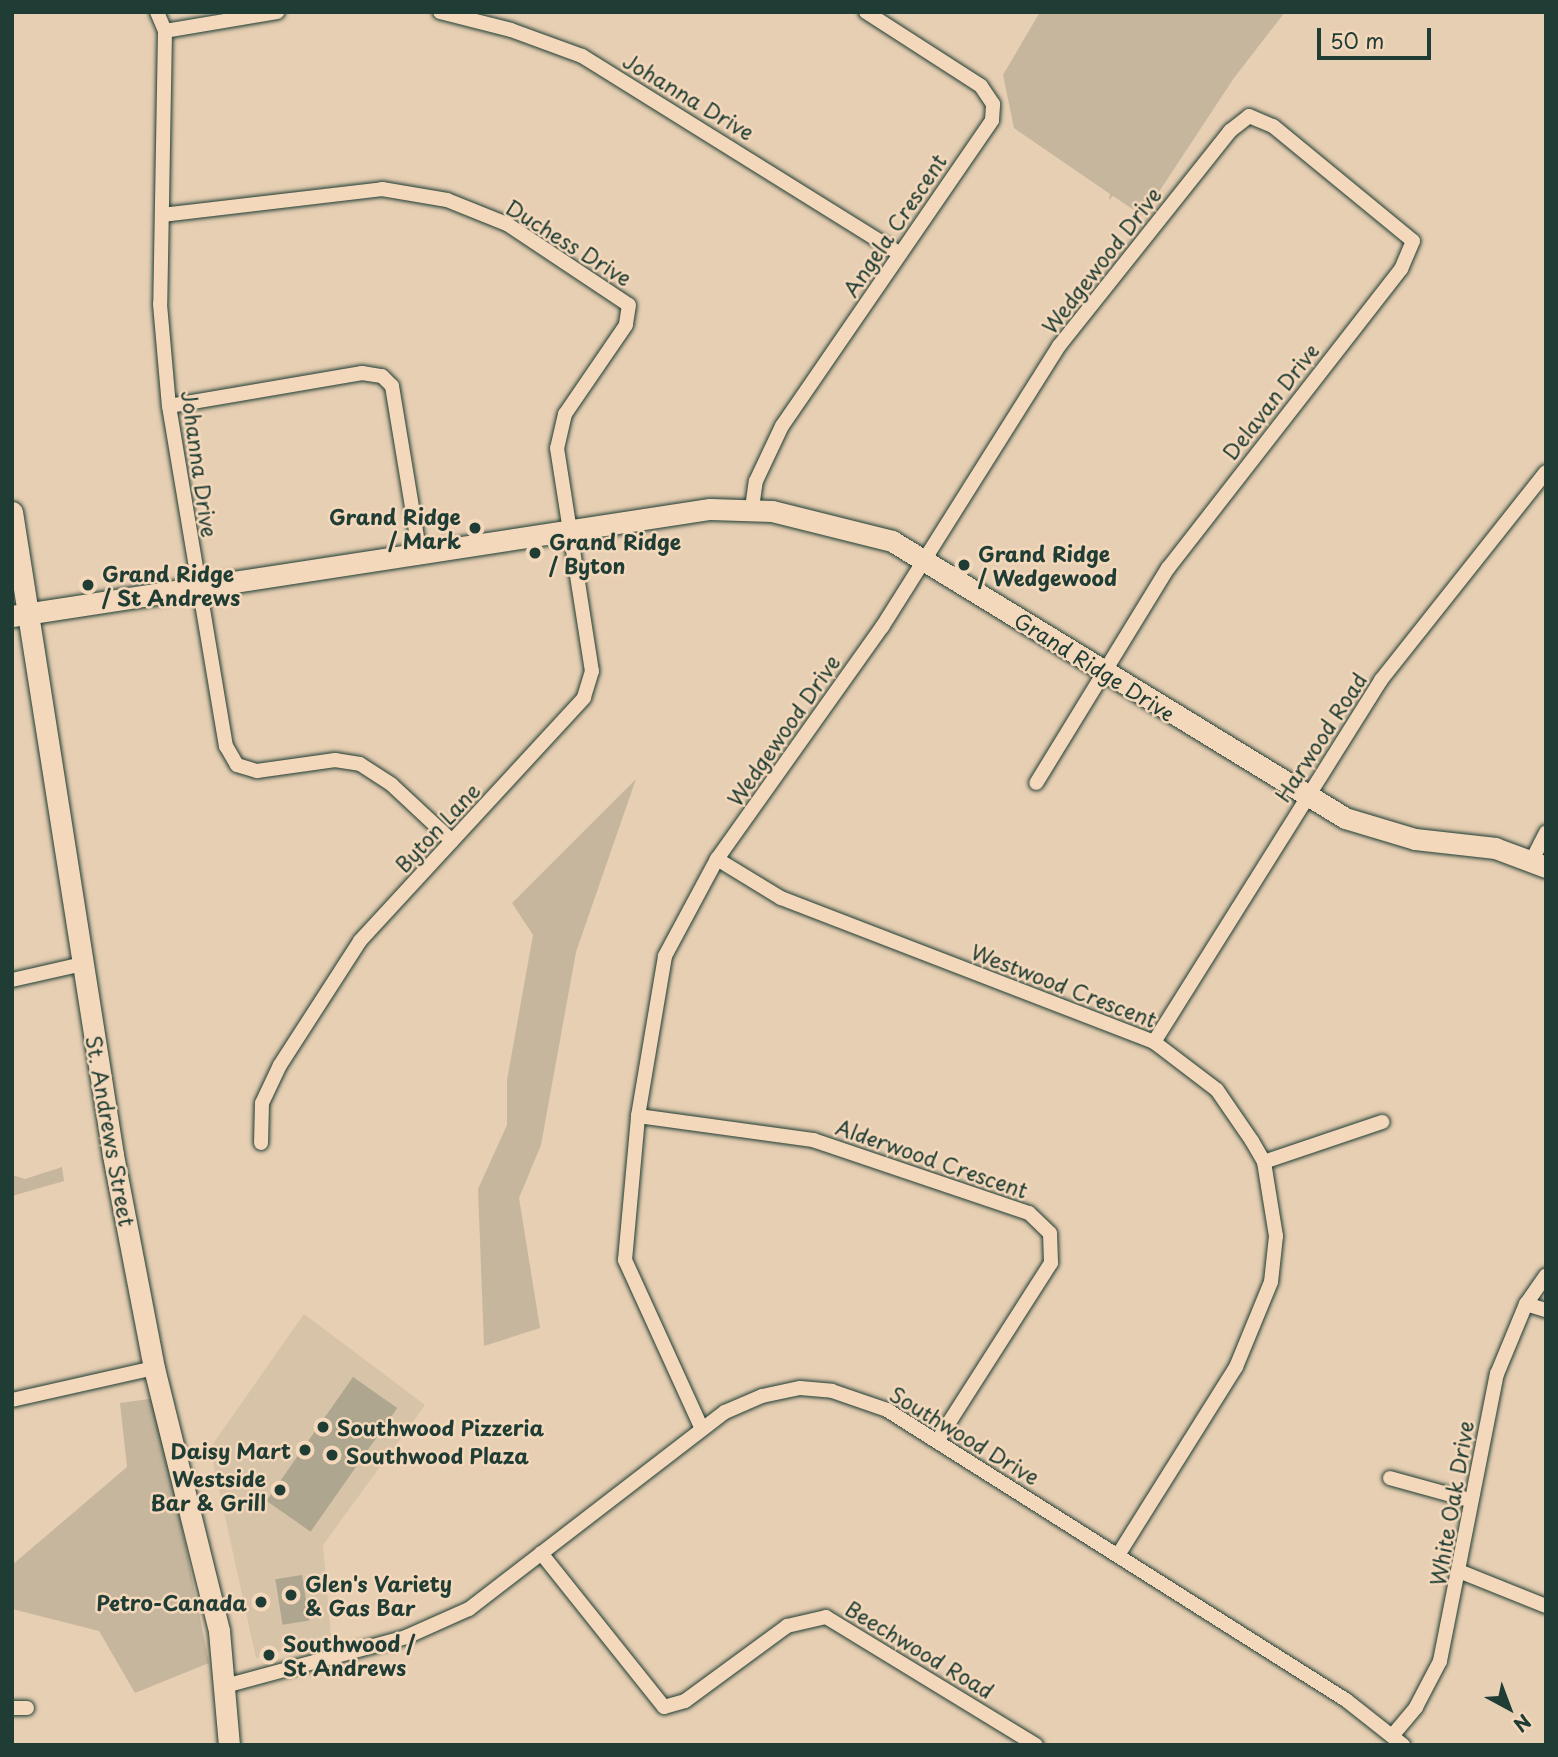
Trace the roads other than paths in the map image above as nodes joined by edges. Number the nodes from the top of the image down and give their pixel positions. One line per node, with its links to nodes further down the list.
1 (157, 12): 6 (street)
2 (277, 12): 6 (street)
3 (439, 12): 5 (street, Johanna Drive)
4 (866, 12): 9 (street, Angela Crescent)
5 (446, 13): 9 (street, Johanna Drive)
6 (165, 31): 8 (street, Johanna Drive)
7 (1230, 131): 16 (street, Wedgewood Drive); 19 (street, Delavan Drive)
8 (162, 215): 10 (street, Johanna Drive); 14 (street, Duchess Drive)
9 (900, 253): 12 (street, Angela Crescent)
10 (169, 406): 15 (street); 17 (street, Johanna Drive)
11 (1546, 472): 21 (street, Harwood Road)
12 (752, 508): 14 (street, Grand Ridge Drive); 16 (street, Grand Ridge Drive)
13 (12, 512): 18 (street, St. Andrews Street)
14 (570, 530): 15 (street, Grand Ridge Drive); 23 (street, Byton Lane)
15 (420, 555): 17 (street, Grand Ridge Drive)
16 (925, 560): 19 (street, Grand Ridge Drive); 24 (street, Wedgewood Drive)
17 (198, 590): 18 (street, Grand Ridge Drive); 23 (street, Johanna Drive)
18 (20, 615): 26 (street, St. Andrews Street)
19 (1103, 671): 20 (street, Delavan Drive); 21 (street, Grand Ridge Drive)
20 (1036, 782)
21 (1306, 796): 25 (street, Grand Ridge Drive); 28 (street, Harwood Road)
22 (1546, 832): 25 (street)
23 (453, 841): 31 (street, Byton Lane)
24 (717, 859): 28 (street, Westwood Crescent); 29 (street, Wedgewood Drive)
25 (1539, 864)
26 (83, 964): 27 (street); 36 (street, St. Andrews Street)
27 (12, 980)
28 (1154, 1042): 32 (street, Westwood Crescent)
29 (638, 1116): 38 (street, Wedgewood Drive); 39 (street, Alderwood Crescent)
30 (1382, 1122): 32 (street)
31 (261, 1143)
32 (1264, 1162): 43 (street, Westwood Crescent)
33 (1546, 1275): 34 (street, White Oak Drive)
34 (1526, 1304): 35 (street); 41 (street, White Oak Drive)
35 (1546, 1310)
36 (154, 1368): 37 (street); 46 (street, St. Andrews Street)
37 (12, 1400)
38 (702, 1429): 39 (street, Southwood Drive); 42 (street, Southwood Drive)
39 (937, 1441): 43 (street, Southwood Drive)
40 (1391, 1478): 41 (street)
41 (1470, 1500): 44 (street, White Oak Drive)
42 (541, 1553): 46 (street, Southwood Drive); 49 (street, Beechwood Road)
43 (1118, 1555): 47 (street, Southwood Drive)
44 (1459, 1571): 45 (street); 47 (street, White Oak Drive)
45 (1546, 1606)
46 (225, 1686): 48 (street, St. Andrews Street)
47 (1398, 1740)
48 (229, 1745)
49 (1036, 1745)

